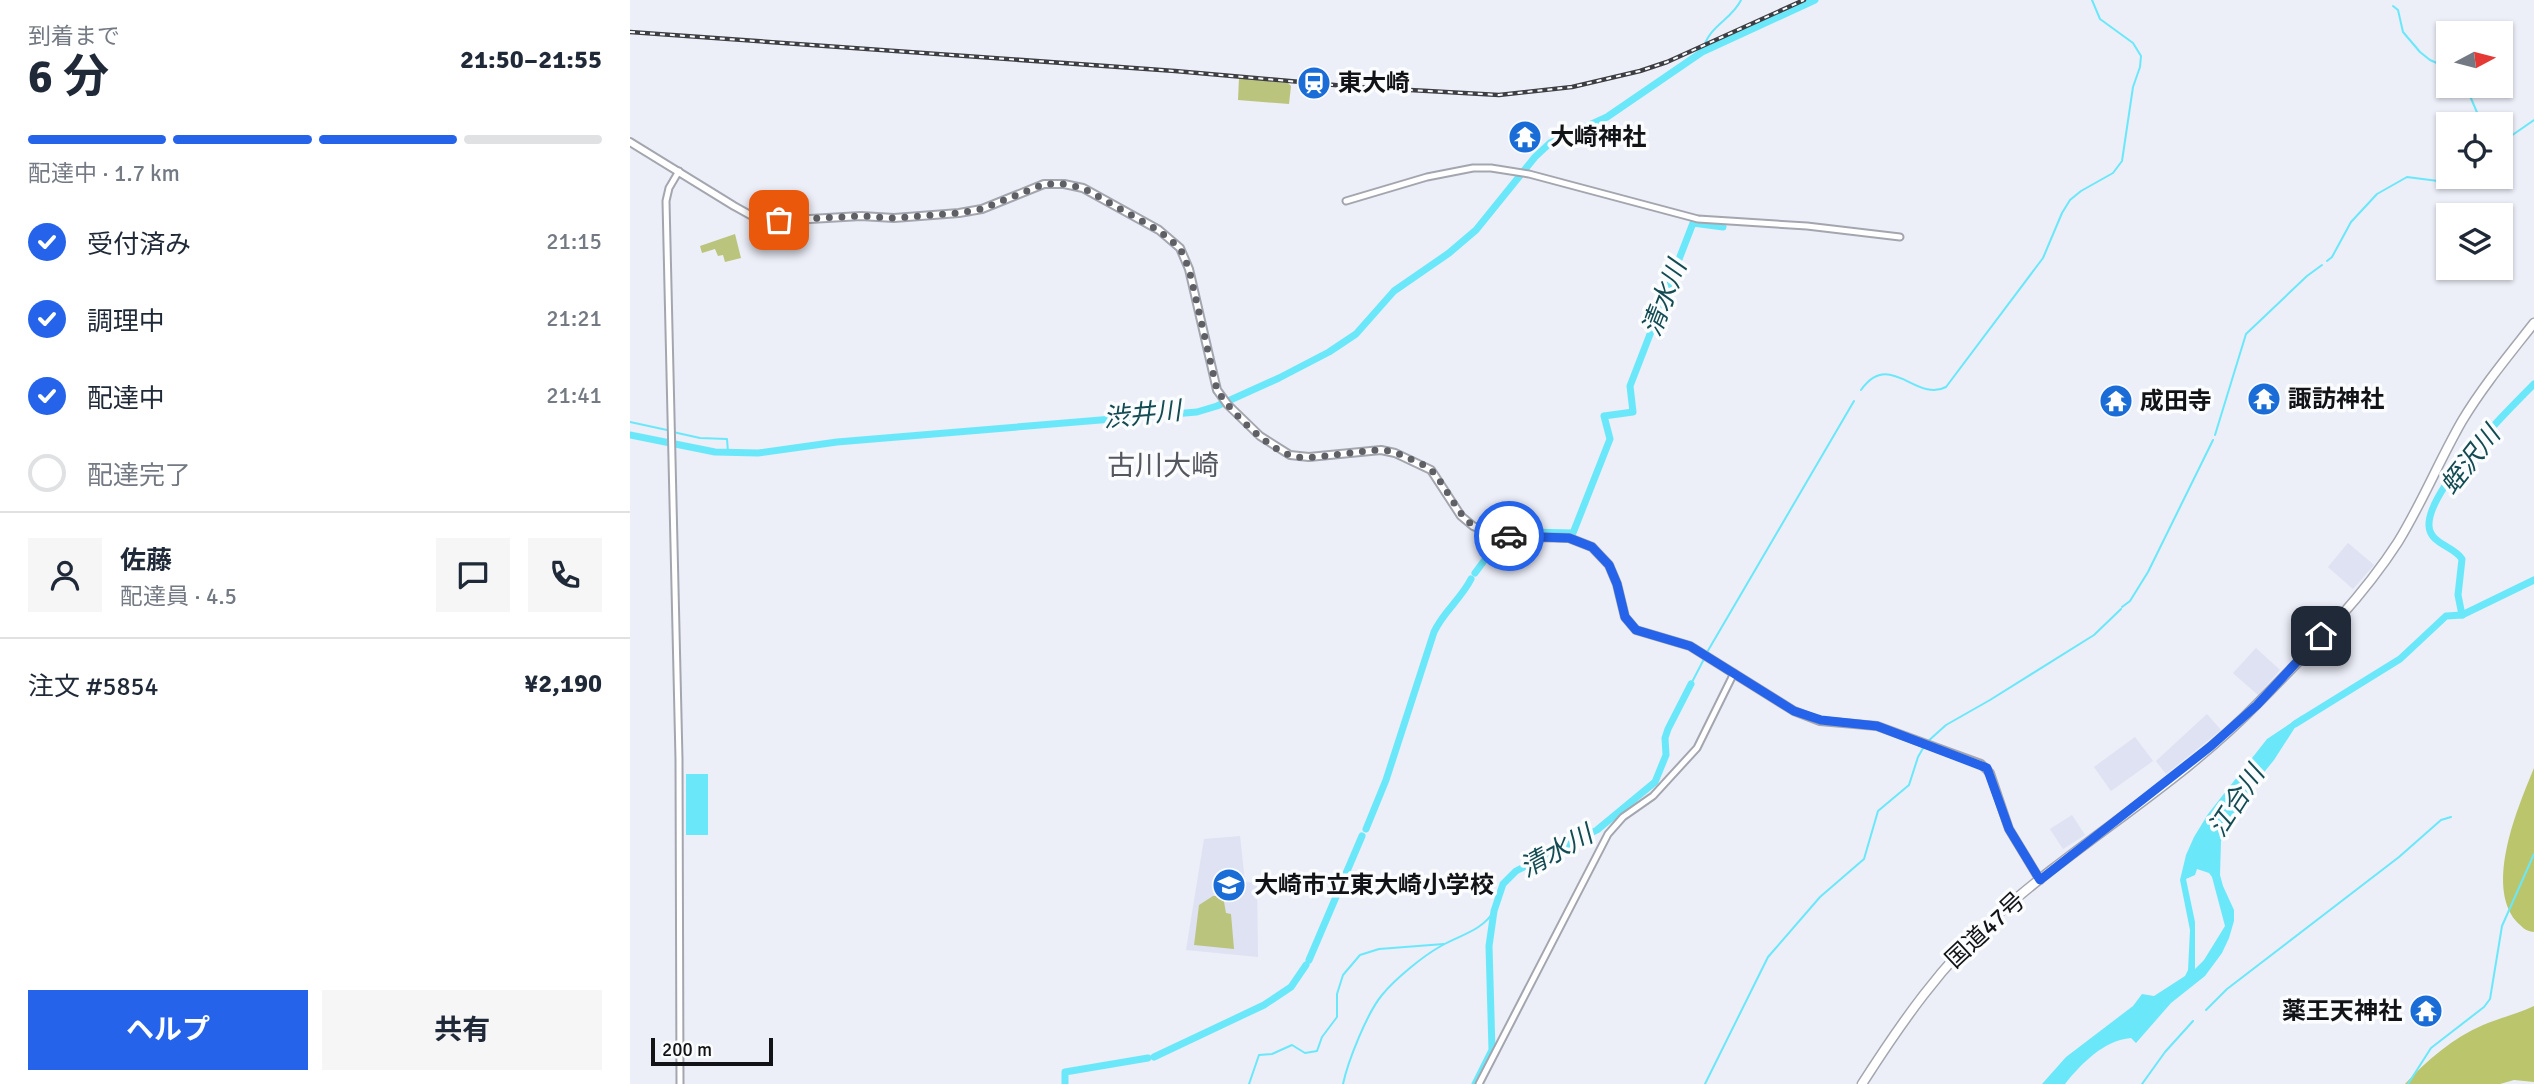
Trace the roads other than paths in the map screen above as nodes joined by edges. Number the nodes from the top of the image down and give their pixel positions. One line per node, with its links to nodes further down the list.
1 (630, 142): 2 (main road)
2 (679, 171): 6 (main road); 8 (street)
3 (1346, 201): 4 (street)
4 (1900, 237)
5 (2534, 323): 7 (highway, 国道47号)
6 (1734, 673): 7 (main road); 9 (street)
7 (2040, 880): 10 (highway, 国道47号)
8 (680, 1084)
9 (1479, 1084)
10 (1862, 1084)

